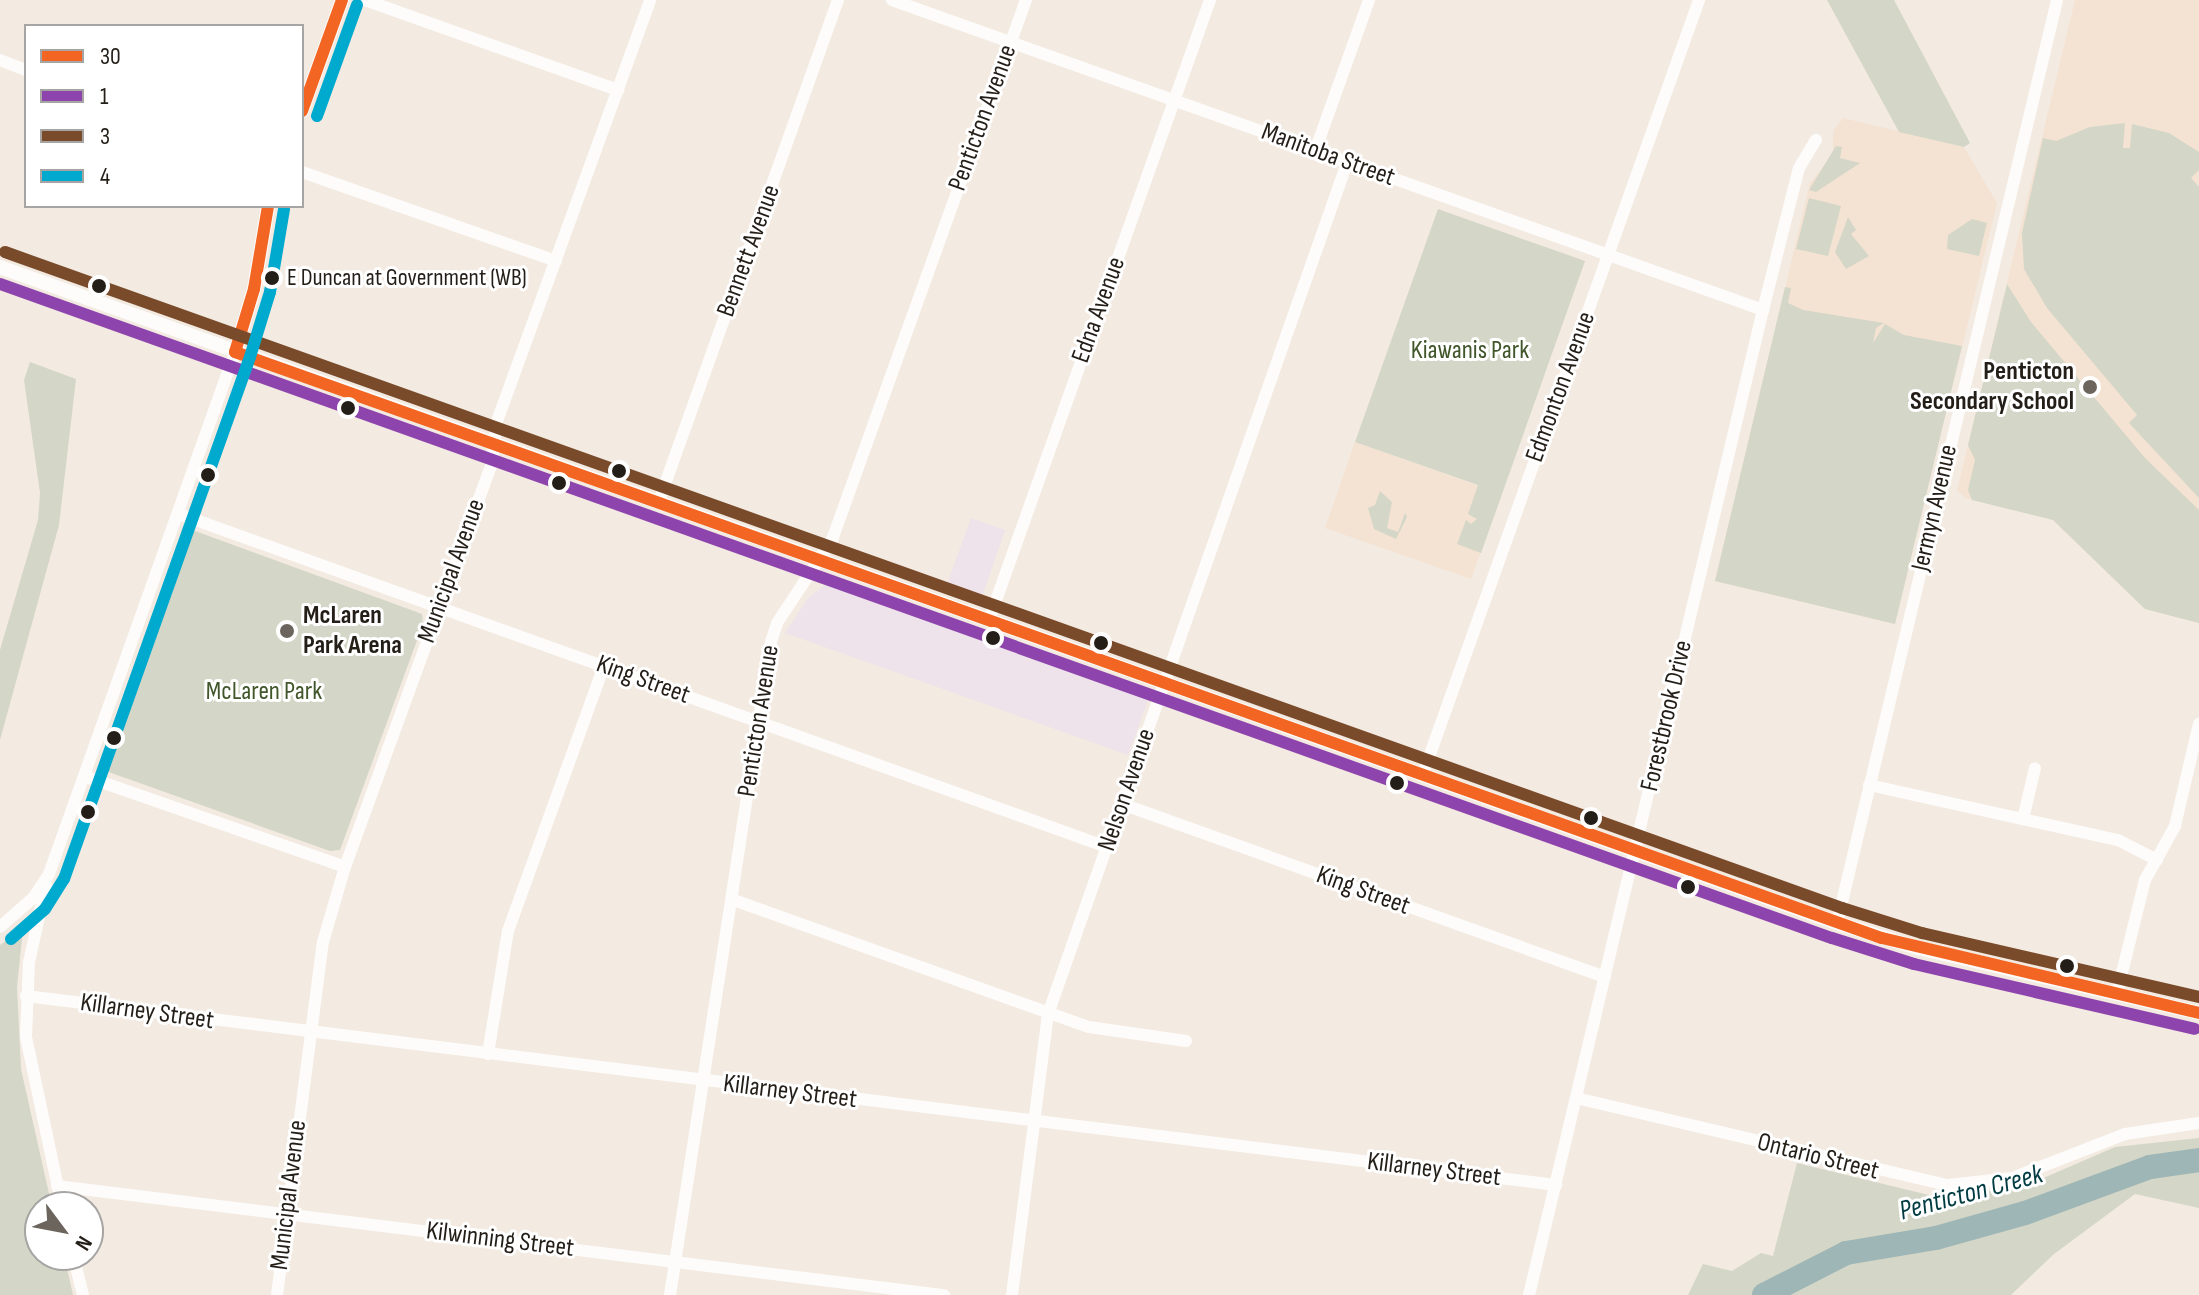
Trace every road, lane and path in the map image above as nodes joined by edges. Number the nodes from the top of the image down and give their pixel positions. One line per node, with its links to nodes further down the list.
1 (342, 0): 16 (street)
2 (365, 0): 14 (street)
3 (650, 0): 14 (street, Municipal Avenue)
4 (838, 0): 28 (street, Bennett Avenue)
5 (892, 0): 11 (street, Manitoba Street)
6 (1026, 0): 11 (street, Penticton Avenue)
7 (1210, 0): 15 (street, Edna Avenue)
8 (1369, 0): 18 (street)
9 (1699, 0): 22 (street, Edmonton Avenue)
10 (2057, 0): 40 (street, Jermyn Avenue)
11 (1011, 42): 15 (street, Manitoba Street); 30 (street, Penticton Avenue)
12 (0, 60): 13 (street)
13 (24, 69)
14 (618, 90): 23 (street, Municipal Avenue)
15 (1174, 100): 18 (street, Manitoba Street); 32 (street, Edna Avenue)
16 (304, 105)
17 (1816, 140): 25 (street, Forestbrook Drive)
18 (1315, 151): 19 (street, Manitoba Street)
19 (1347, 163): 22 (street, Manitoba Street); 34 (street, Nelson Avenue)
20 (304, 173): 23 (street)
21 (268, 208): 26 (street)
22 (1609, 255): 25 (street, Manitoba Street); 38 (street, Edmonton Avenue)
23 (556, 261): 27 (street, Municipal Avenue)
24 (0, 267): 26 (street)
25 (1763, 310): 44 (street, Forestbrook Drive)
26 (235, 352): 27 (street); 29 (street)
27 (494, 442): 28 (street); 31 (street, Municipal Avenue)
28 (659, 501): 30 (street)
29 (179, 514): 31 (street, King Street); 39 (street)
30 (819, 559): 32 (street); 35 (street, Penticton Avenue)
31 (439, 607): 33 (street, King Street); 46 (street, Municipal Avenue)
32 (989, 620): 34 (street)
33 (604, 666): 35 (street, King Street); 58 (street)
34 (1164, 683): 38 (street); 41 (street, Nelson Avenue)
35 (759, 721): 43 (street, King Street); 48 (street, Penticton Avenue)
36 (2199, 724): 45 (street)
37 (2035, 768): 42 (street)
38 (1423, 774): 44 (street)
39 (84, 776): 46 (street); 47 (street)
40 (1869, 785): 42 (street); 49 (street, Jermyn Avenue)
41 (1122, 804): 43 (street, Nelson Avenue); 51 (street, King Street)
42 (2023, 819): 45 (street)
43 (1107, 847): 55 (street, Nelson Avenue)
44 (1635, 850): 49 (street); 51 (street, Forestbrook Drive)
45 (2157, 860): 52 (street)
46 (345, 867): 56 (street, Municipal Avenue)
47 (49, 874): 50 (street); 53 (street)
48 (731, 899): 55 (street); 59 (street, Penticton Avenue)
49 (1837, 923): 52 (street)
50 (0, 927)
51 (1605, 977): 60 (street, Forestbrook Drive)
52 (2117, 993): 54 (street)
53 (26, 996): 56 (street, Killarney Street); 64 (street)
54 (2199, 1013)
55 (1048, 1014): 57 (street); 61 (street, Nelson Avenue)
56 (309, 1034): 58 (street, Killarney Street); 66 (street, Municipal Avenue)
57 (1186, 1041)
58 (488, 1054): 59 (street, Killarney Street)
59 (703, 1082): 61 (street, Killarney Street); 67 (street, Penticton Avenue)
60 (1576, 1098): 62 (street, Ontario Street); 63 (street, Forestbrook Drive)
61 (1034, 1122): 63 (street, Killarney Street); 73 (street, Nelson Avenue)
62 (2199, 1123)
63 (1556, 1185): 74 (street, Forestbrook Drive)
64 (57, 1186): 65 (street); 66 (street, Kilwinning Street)
65 (58, 1191)
66 (287, 1213): 67 (street, Kilwinning Street); 70 (street, Municipal Avenue)
67 (675, 1261): 71 (street, Penticton Avenue); 72 (street, Kilwinning Street)
68 (77, 1271): 69 (street)
69 (83, 1295)
70 (277, 1295)
71 (670, 1295)
72 (944, 1295)
73 (1012, 1295)
74 (1529, 1295)

